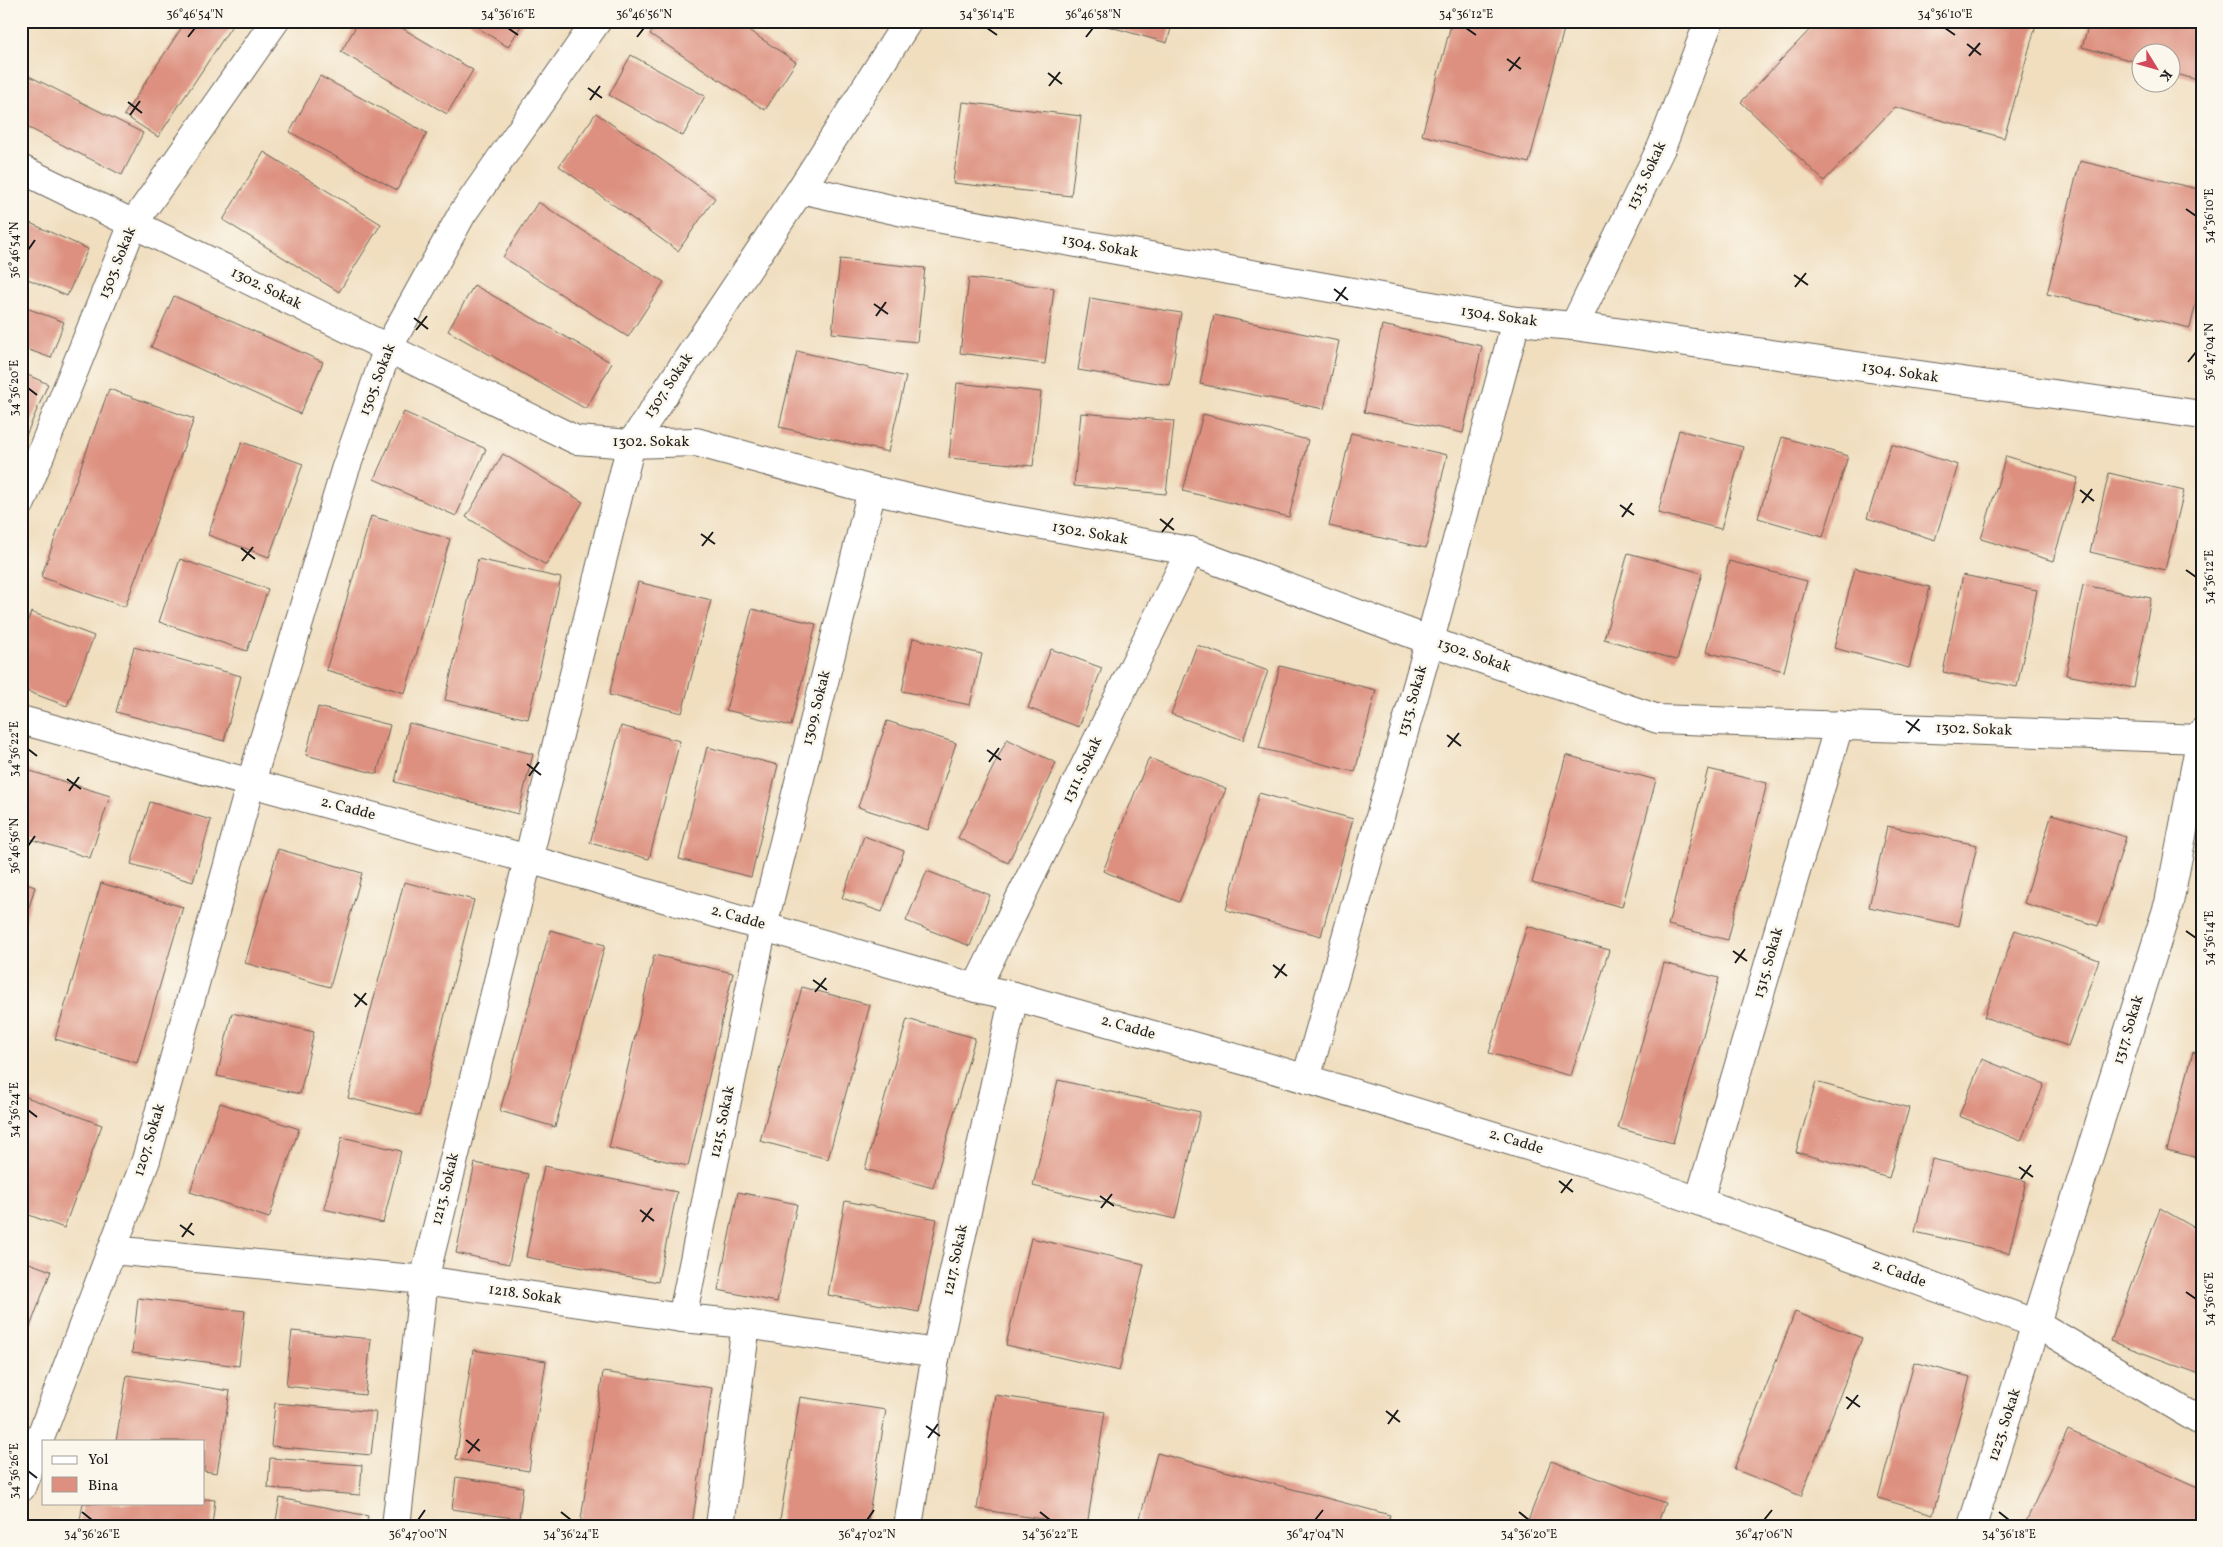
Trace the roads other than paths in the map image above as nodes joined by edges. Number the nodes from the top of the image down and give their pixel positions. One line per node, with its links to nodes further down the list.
1 (275, 21): 7 (street, 1303. Sokak)
2 (596, 21): 10 (street, 1305. Sokak)
3 (908, 21): 6 (street, 1307. Sokak)
4 (1709, 21): 9 (street, 1313. Sokak)
5 (21, 169): 7 (street, 1302. Sokak)
6 (800, 189): 8 (street, 1304. Sokak); 12 (street, 1307. Sokak)
7 (133, 224): 10 (street, 1302. Sokak); 14 (street, 1303. Sokak)
8 (1516, 322): 9 (street, 1304. Sokak); 16 (street, 1313. Sokak)
9 (1574, 326): 11 (street, 1304. Sokak)
10 (388, 348): 12 (street, 1302. Sokak); 20 (street, 1305. Sokak)
11 (2202, 415)
12 (631, 444): 13 (street, 1302. Sokak); 21 (street, 1307. Sokak)
13 (872, 490): 15 (street, 1302. Sokak); 22 (street, 1309. Sokak)
14 (21, 503)
15 (1190, 551): 16 (street, 1302. Sokak); 23 (street, 1311. Sokak)
16 (1430, 640): 18 (street, 1302. Sokak); 25 (street, 1313. Sokak)
17 (21, 720): 20 (street, 2. Cadde)
18 (1839, 725): 19 (street, 1302. Sokak); 26 (street, 1315. Sokak)
19 (2201, 736): 31 (street, 1317. Sokak)
20 (251, 782): 21 (street, 2. Cadde); 27 (street, 1207. Sokak)
21 (528, 858): 22 (street, 2. Cadde); 28 (street, 1213. Sokak)
22 (763, 926): 23 (street, 2. Cadde); 29 (street, 1215. Sokak)
23 (976, 988): 24 (street, 2. Cadde)
24 (1014, 996): 25 (street, 2. Cadde); 32 (street, 1217. Sokak)
25 (1306, 1079): 26 (street, 2. Cadde)
26 (1699, 1201): 31 (street, 2. Cadde)
27 (112, 1250): 28 (street, 1218. Sokak); 34 (street, 1207. Sokak)
28 (424, 1280): 29 (street, 1218. Sokak); 35 (street, 1213. Sokak)
29 (682, 1318): 30 (street, 1218. Sokak)
30 (746, 1324): 32 (street, 1218. Sokak); 36 (street)
31 (2037, 1324): 33 (street, 2. Cadde); 38 (street, 1223. Sokak)
32 (936, 1353): 37 (street, 1217. Sokak)
33 (2202, 1422)
34 (21, 1488)
35 (396, 1526)
36 (720, 1526)
37 (908, 1526)
38 (1972, 1526)

